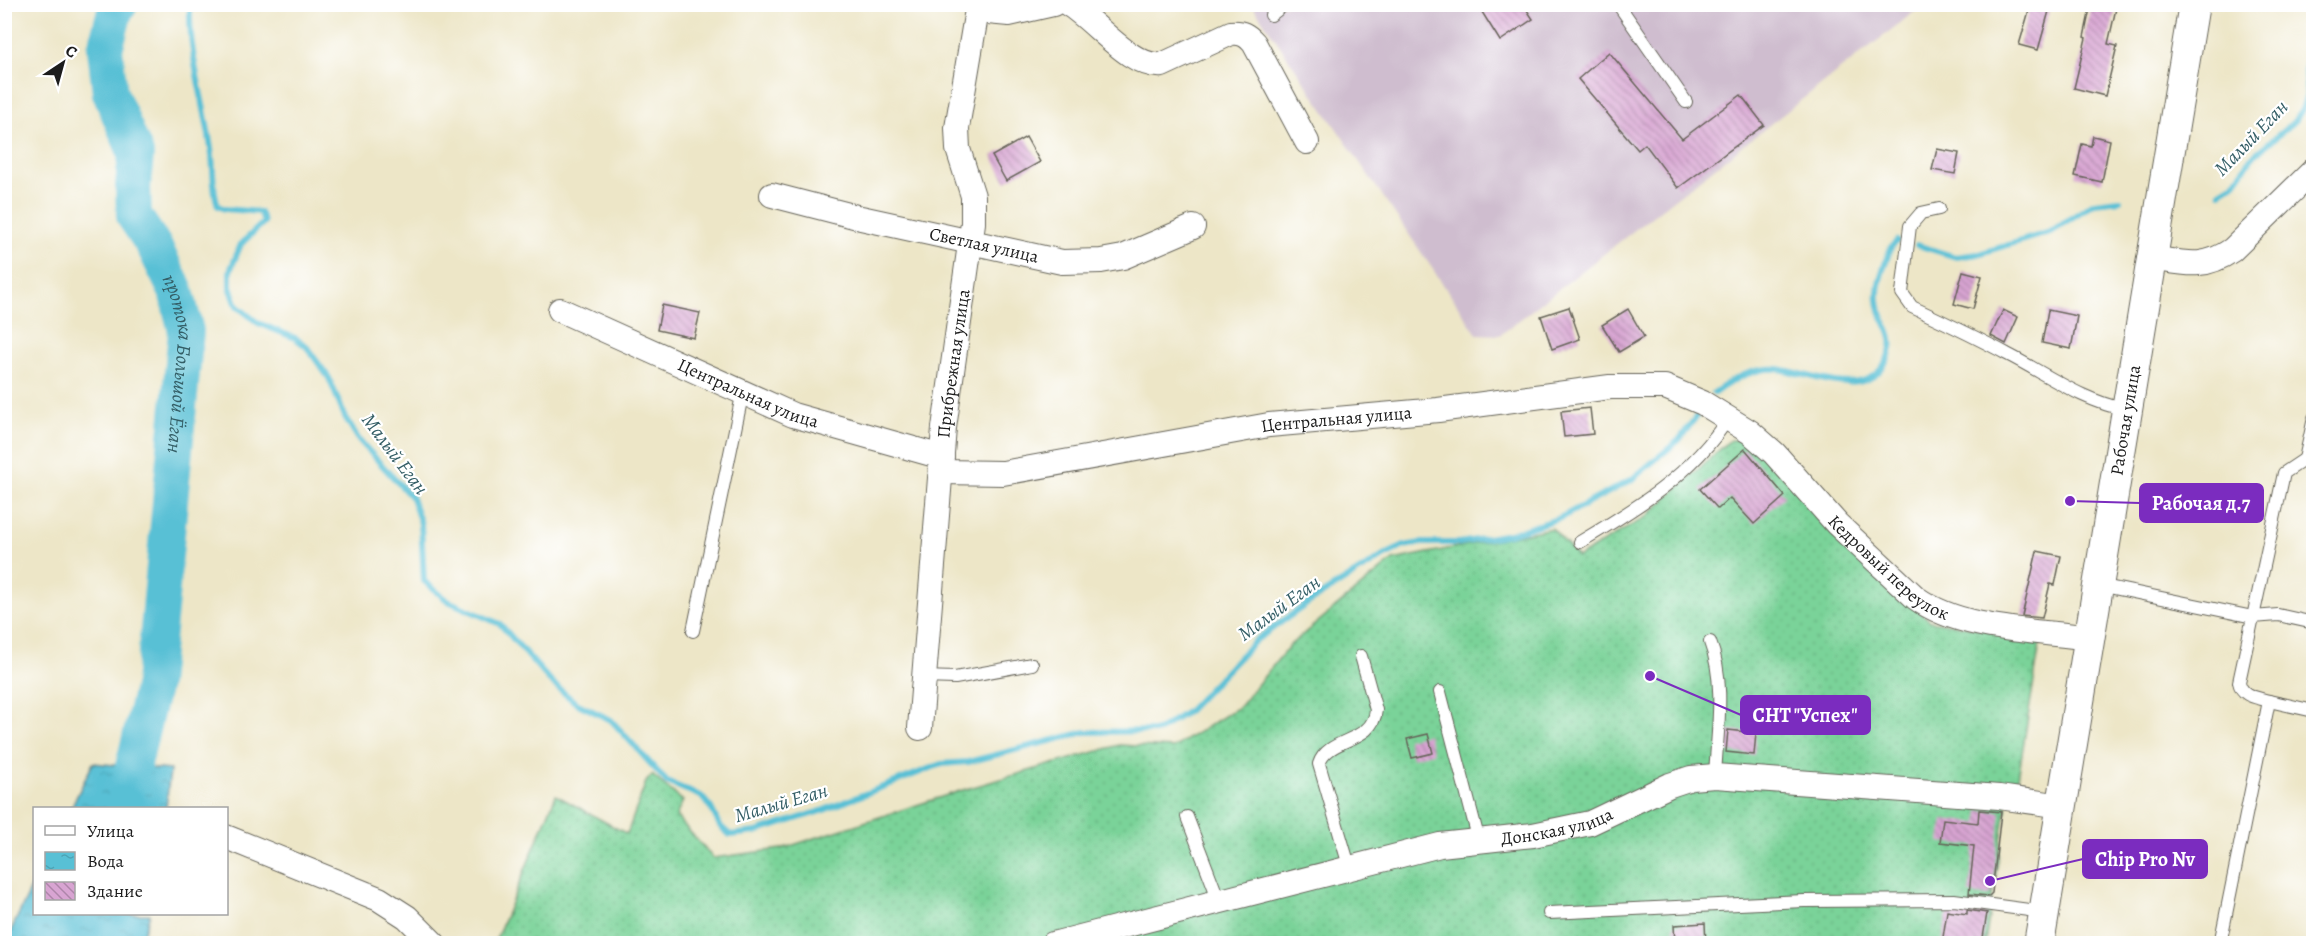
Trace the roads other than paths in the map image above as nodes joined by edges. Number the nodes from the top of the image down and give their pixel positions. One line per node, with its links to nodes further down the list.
1 (1053, 4): 6 (street)
2 (1068, 4): 9 (street)
3 (1285, 4): 7 (lane)
4 (1618, 4): 8 (lane)
5 (2194, 4): 15 (street, Рабочая улица)
6 (978, 8): 14 (street, Прибрежная улица)
7 (1271, 15)
8 (1686, 102)
9 (1307, 142)
10 (2313, 171): 15 (street)
11 (772, 195): 14 (street, Светлая улица)
12 (1939, 209): 18 (lane)
13 (1193, 227): 14 (street, Светлая улица)
14 (970, 241): 22 (street, Прибрежная улица)
15 (2152, 258): 18 (street, Рабочая улица)
16 (560, 310): 17 (street, Центральная улица)
17 (743, 391): 22 (street, Центральная улица); 27 (lane)
18 (2127, 411): 24 (street, Рабочая улица)
19 (1728, 417): 22 (street, Центральная улица); 23 (lane); 28 (street, Кедровый переулок)
20 (2313, 418): 21 (lane)
21 (2309, 460): 25 (lane)
22 (941, 465): 32 (street, Прибрежная улица)
23 (1580, 542)
24 (2099, 585): 25 (lane); 28 (street, Рабочая улица)
25 (2253, 617): 26 (lane); 34 (lane)
26 (2313, 624)
27 (693, 631)
28 (2090, 638): 38 (street, Рабочая улица)
29 (1710, 642): 37 (lane)
30 (1361, 656): 42 (lane)
31 (1032, 664): 32 (lane)
32 (923, 677): 36 (street, Прибрежная улица)
33 (1440, 692): 41 (lane)
34 (2269, 701): 35 (lane); 49 (lane)
35 (2313, 711)
36 (920, 728)
37 (1716, 776): 38 (street, Донская улица); 41 (street, Донская улица)
38 (2062, 806): 44 (street, Рабочая улица)
39 (1187, 817): 43 (lane)
40 (228, 838): 46 (street)
41 (1479, 841): 42 (street, Донская улица)
42 (1350, 869): 43 (street, Донская улица)
43 (1220, 903): 47 (street, Донская улица)
44 (2044, 912): 45 (lane); 48 (street, Рабочая улица)
45 (1549, 913)
46 (434, 944)
47 (1053, 944)
48 (2039, 944)
49 (2220, 944)

